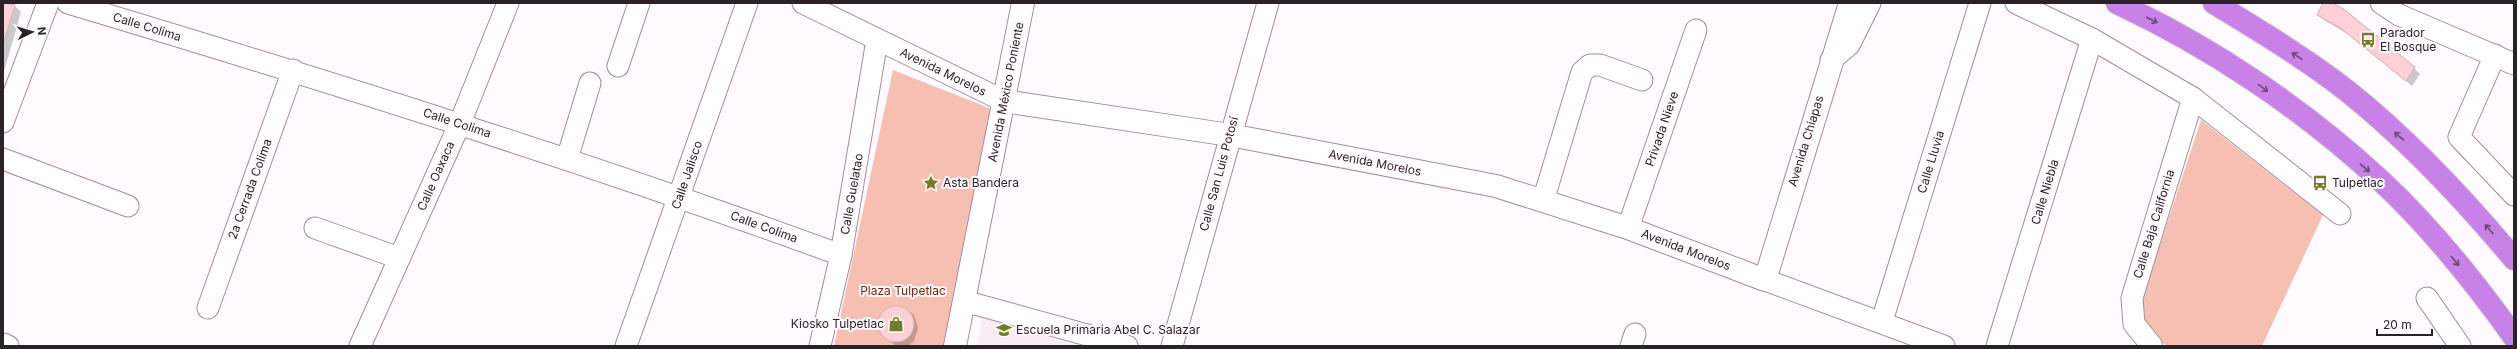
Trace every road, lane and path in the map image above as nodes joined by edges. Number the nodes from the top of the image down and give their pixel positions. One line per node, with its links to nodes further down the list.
1 (48, 3): 28 (street)
2 (68, 3): 23 (street, Calle Colima)
3 (508, 3): 29 (street, Calle Oaxaca)
4 (639, 3): 22 (street)
5 (747, 3): 34 (street, Calle Jalisco)
6 (803, 3): 18 (street, Avenida Morelos)
7 (1023, 3): 27 (street, Avenida México Poniente)
8 (1268, 3): 30 (street, Calle San Luis Potosí)
9 (1850, 3): 20 (street, Avenida Chiapas)
10 (1870, 3): 20 (street)
11 (1980, 3): 47 (street, Calle Lluvia)
12 (2016, 3): 17 (street)
13 (2117, 3): 48 (highway, one-way to 48)
14 (2214, 3): 42 (highway, one-way to 14)
15 (2381, 3): 19 (street)
16 (1696, 30): 39 (street, Privada Nieve)
17 (2092, 39): 26 (street); 58 (street, Calle Niebla)
18 (877, 40): 27 (street, Avenida Morelos); 40 (street, Calle Guelatao)
19 (2495, 55): 21 (street); 33 (street)
20 (1831, 60): 43 (street, Avenida Chiapas)
21 (2514, 64)
22 (618, 66)
23 (293, 70): 29 (street, Calle Colima); 46 (street, 2a Cerrada Colima)
24 (1642, 80): 35 (street)
25 (590, 83): 32 (street)
26 (2193, 98): 37 (street); 59 (street, Calle Baja California)
27 (1004, 101): 30 (street, Avenida Morelos); 45 (street, Avenida México Poniente)
28 (3, 122)
29 (460, 123): 32 (street, Calle Colima); 41 (street, Calle Oaxaca)
30 (1230, 135): 35 (street, Avenida Morelos); 56 (street, Calle San Luis Potosí)
31 (3, 159): 36 (street)
32 (567, 159): 34 (street, Calle Colima)
33 (2514, 195)
34 (679, 196): 40 (street, Calle Colima); 52 (street, Calle Jalisco)
35 (1544, 201): 39 (street, Avenida Morelos)
36 (128, 206)
37 (2340, 214)
38 (315, 228): 41 (street)
39 (1628, 228): 43 (street, Avenida Morelos)
40 (841, 255): 53 (street, Calle Guelatao)
41 (399, 258): 51 (street, Calle Oaxaca)
42 (2514, 260)
43 (1765, 280): 47 (street, Avenida Morelos)
44 (2427, 298): 60 (street)
45 (964, 301): 54 (street, Avenida México Poniente); 55 (street)
46 (208, 308)
47 (1882, 321): 57 (street, Avenida Morelos)
48 (2514, 337)
49 (3, 344): 50 (street)
50 (8, 346)
51 (360, 346)
52 (626, 346)
53 (820, 346)
54 (955, 346)
55 (1127, 346)
56 (1172, 346)
57 (1944, 346)
58 (1997, 346)
59 (2152, 346)
60 (2460, 346)

